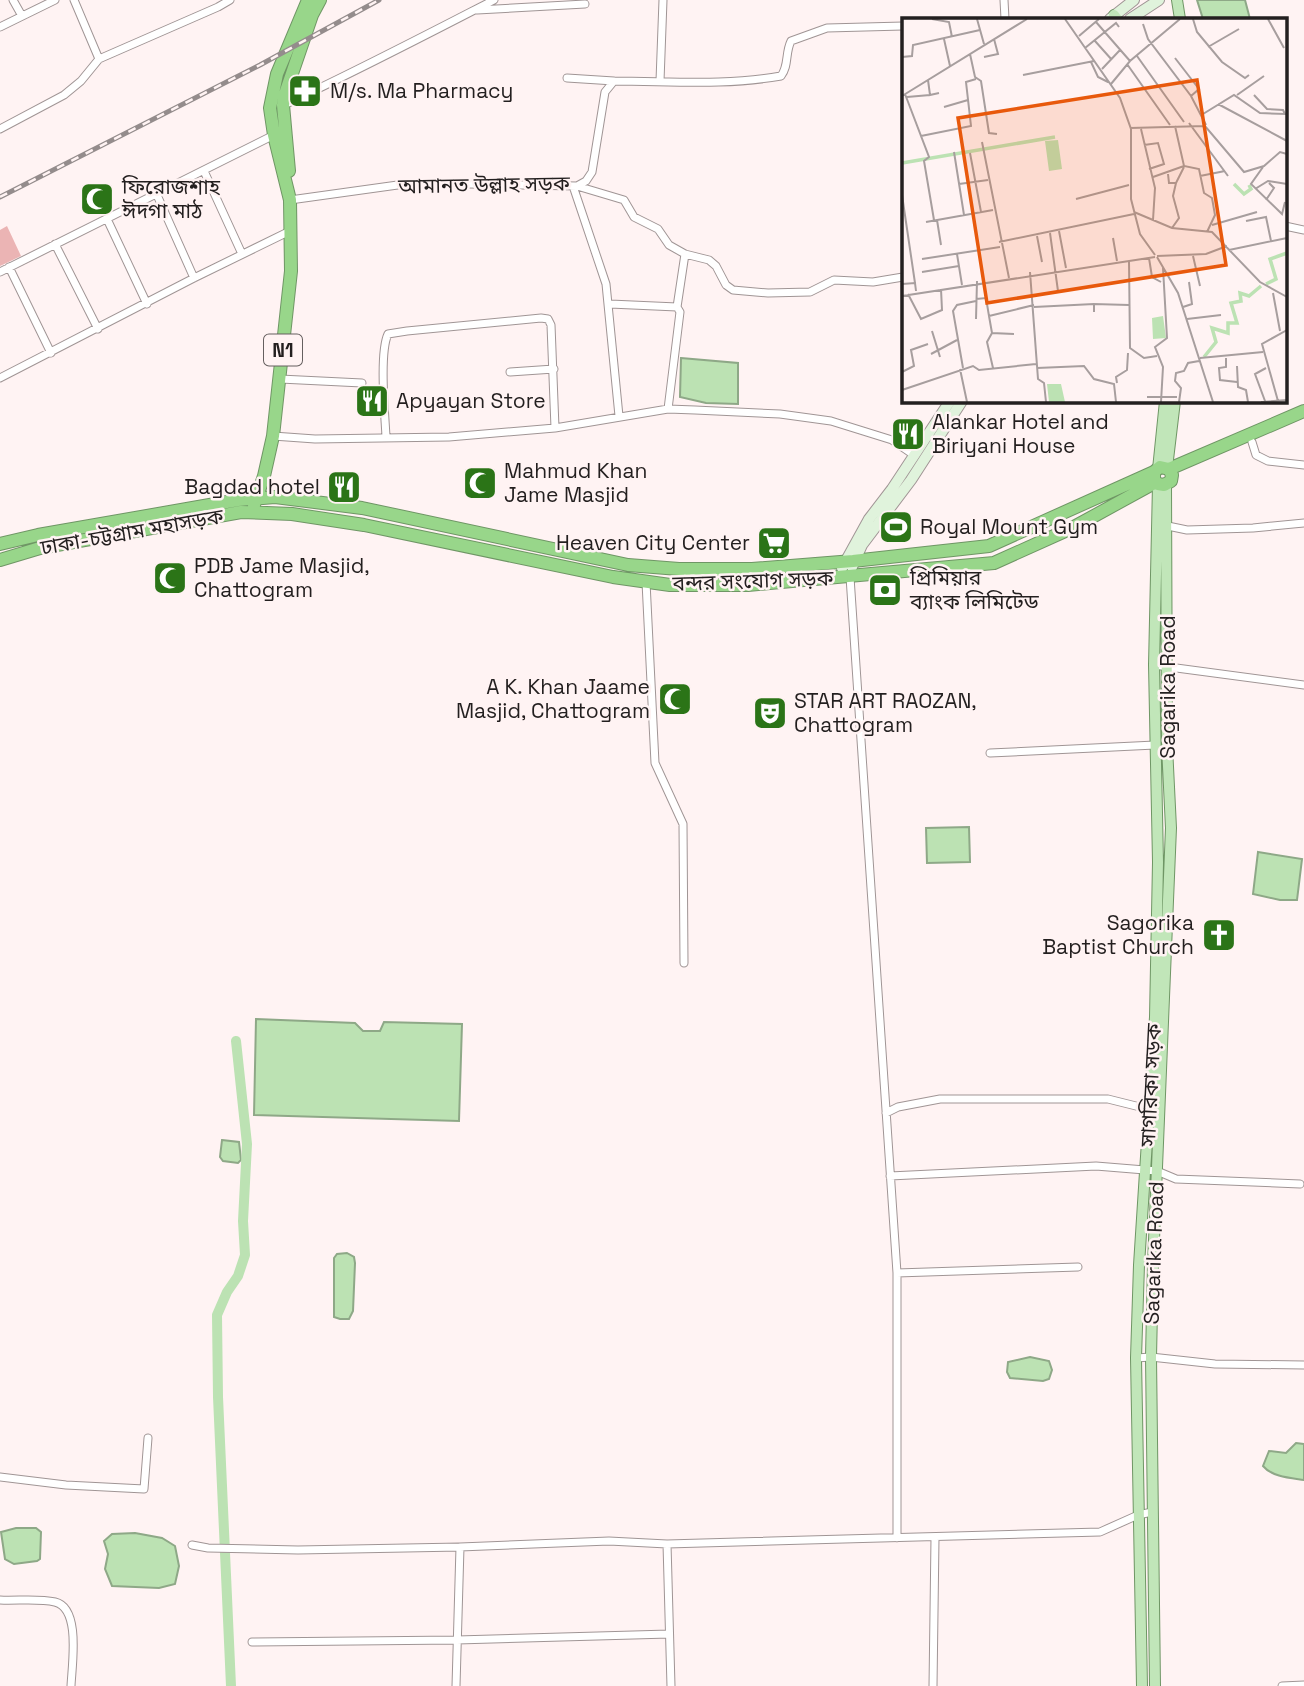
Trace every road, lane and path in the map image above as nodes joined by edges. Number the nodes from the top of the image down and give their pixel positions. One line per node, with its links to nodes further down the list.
1 (13, 0): 15 (street)
2 (55, 0): 15 (street)
3 (74, 0): 22 (street)
4 (230, 0): 22 (street)
5 (308, 0): 28 (highway, N1)
6 (320, 0): 26 (highway, N1)
7 (494, 0): 14 (street)
8 (663, 0): 25 (street)
9 (1004, 0): 16 (street)
10 (1134, 0): 17 (main road)
11 (1159, 0): 18 (main road)
12 (1177, 0): 19 (main road)
13 (585, 4): 14 (street)
14 (474, 10): 26 (street)
15 (22, 16): 21 (street)
16 (1005, 18)
17 (1114, 18)
18 (1132, 18)
19 (1180, 18)
20 (902, 26): 25 (street)
21 (0, 27)
22 (99, 59): 27 (street)
23 (568, 78): 24 (street)
24 (614, 81): 25 (street); 31 (street, আমানত উল্লাহ সড়ক)
25 (660, 81)
26 (283, 105): 30 (highway, N1)
27 (0, 130)
28 (274, 135): 29 (street); 30 (highway, N1)
29 (204, 171): 32 (street); 39 (street)
30 (287, 186): 33 (highway, N1)
31 (575, 186): 33 (street, আমানত উল্লাহ সড়ক); 40 (street); 46 (street)
32 (157, 195): 34 (street); 44 (street)
33 (290, 200): 36 (highway, N1)
34 (107, 219): 38 (street); 45 (street)
35 (1286, 226): 37 (street)
36 (292, 230): 39 (street); 53 (highway, N1)
37 (1304, 230)
38 (55, 244): 41 (street); 48 (street)
39 (242, 254): 44 (street)
40 (685, 254): 43 (street); 47 (street)
41 (9, 267): 42 (street); 49 (street)
42 (0, 272)
43 (902, 277)
44 (194, 278): 45 (street)
45 (147, 304): 48 (street)
46 (610, 304): 47 (street); 61 (street)
47 (677, 307): 59 (street)
48 (98, 329): 49 (street)
49 (51, 353): 52 (street)
50 (554, 369): 51 (street); 63 (street); 65 (street)
51 (510, 372)
52 (1, 375)
53 (280, 379): 54 (street); 64 (highway, N1)
54 (362, 383)
55 (949, 402): 67 (main road)
56 (961, 402): 76 (main road)
57 (1166, 402): 69 (main road, সাগরিকা সড়ক)
58 (1175, 402): 69 (main road, সাগরিকা সড়ক)
59 (668, 409): 61 (street); 67 (street)
60 (1304, 411): 69 (highway, বন্দর সংযোগ সড়ক)
61 (619, 416): 63 (street)
62 (1304, 420): 66 (highway, বন্দর সংযোগ সড়ক)
63 (555, 428): 65 (street)
64 (273, 436): 65 (street); 70 (highway, N1)
65 (386, 437)
66 (1252, 442): 68 (street); 69 (highway, বন্দর সংযোগ সড়ক)
67 (914, 455): 76 (main road)
68 (1304, 465)
69 (1162, 476): 72 (main road, সাগরিকা সড়ক); 73 (main road, Sagarika Road); 76 (highway, বন্দর সংযোগ সড়ক); 77 (highway, বন্দর সংযোগ সড়ক)
70 (254, 505): 74 (highway, ঢাকা-চট্টগ্রাম মহাসড়ক); 75 (highway, ঢাকা-চট্টগ্রাম মহাসড়ক); 76 (highway, বন্দর সংযোগ সড়ক); 78 (highway, বন্দর সংযোগ সড়ক)
71 (1304, 523): 73 (street)
72 (1155, 525): 73 (street); 79 (main road, সাগরিকা সড়ক)
73 (1168, 526): 80 (main road, Sagarika Road)
74 (0, 544)
75 (0, 560)
76 (849, 562): 77 (main road)
77 (845, 578): 78 (highway, বন্দর সংযোগ সড়ক); 88 (street)
78 (646, 582): 86 (street)
79 (1154, 665): 80 (street); 82 (main road, সাগরিকা সড়ক)
80 (1168, 668): 81 (street); 85 (main road, Sagarika Road)
81 (1304, 685)
82 (1155, 745): 83 (street); 84 (main road, সাগরিকা সড়ক)
83 (990, 753)
84 (1157, 827): 85 (main road); 87 (main road, সাগরিকা সড়ক)
85 (1171, 828): 89 (main road, Sagarika Road)
86 (684, 963)
87 (1148, 1109): 88 (street); 89 (main road, সাগরিকা সড়ক)
88 (886, 1114): 90 (street)
89 (1152, 1170): 90 (street); 91 (street); 94 (main road, Sagarika Road); 95 (main road, সাগরিকা সড়ক)
90 (890, 1176): 93 (street)
91 (1300, 1184)
92 (1078, 1267): 93 (street)
93 (897, 1273): 101 (street)
94 (1151, 1357): 95 (street); 96 (street); 99 (main road, Sagarika Road)
95 (1136, 1358): 100 (main road, সাগরিকা সড়ক)
96 (1304, 1365)
97 (148, 1437): 98 (street)
98 (0, 1477)
99 (1152, 1511): 100 (street); 116 (main road, Sagarika Road)
100 (1138, 1514): 102 (street); 115 (main road, সাগরিকা সড়ক)
101 (897, 1538): 102 (street); 103 (street)
102 (935, 1538): 114 (street)
103 (667, 1544): 105 (street); 107 (street)
104 (192, 1545): 105 (street)
105 (460, 1548): 108 (street)
106 (0, 1601): 111 (street)
107 (669, 1634): 108 (street); 113 (street)
108 (457, 1640): 109 (street); 112 (street)
109 (252, 1642)
110 (1304, 1685): 117 (street)
111 (71, 1686)
112 (456, 1686)
113 (671, 1686)
114 (933, 1686)
115 (1142, 1686)
116 (1155, 1686)
117 (1282, 1686)

